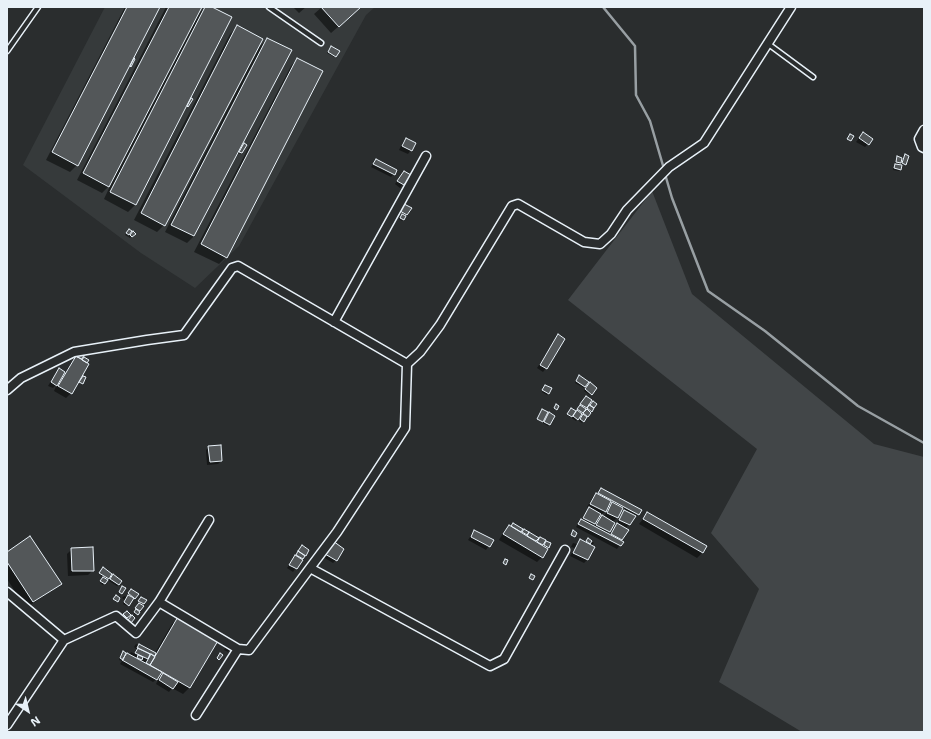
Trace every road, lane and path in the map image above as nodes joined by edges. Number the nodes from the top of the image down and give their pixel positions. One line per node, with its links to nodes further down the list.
1 (38, 7): 6 (lane)
2 (269, 7): 5 (lane)
3 (791, 7): 4 (street)
4 (767, 42): 7 (lane); 12 (street)
5 (321, 43)
6 (7, 51)
7 (813, 77)
8 (924, 130): 9 (street)
9 (924, 148)
10 (426, 156): 11 (street)
11 (334, 322): 12 (street); 13 (street)
12 (407, 364): 16 (street)
13 (7, 390)
14 (209, 520): 18 (street)
15 (565, 550): 16 (street)
16 (310, 568): 20 (street)
17 (7, 592): 19 (street)
18 (159, 602): 19 (street); 20 (street)
19 (64, 640): 22 (street)
20 (238, 649): 21 (street)
21 (196, 715)
22 (7, 725)

